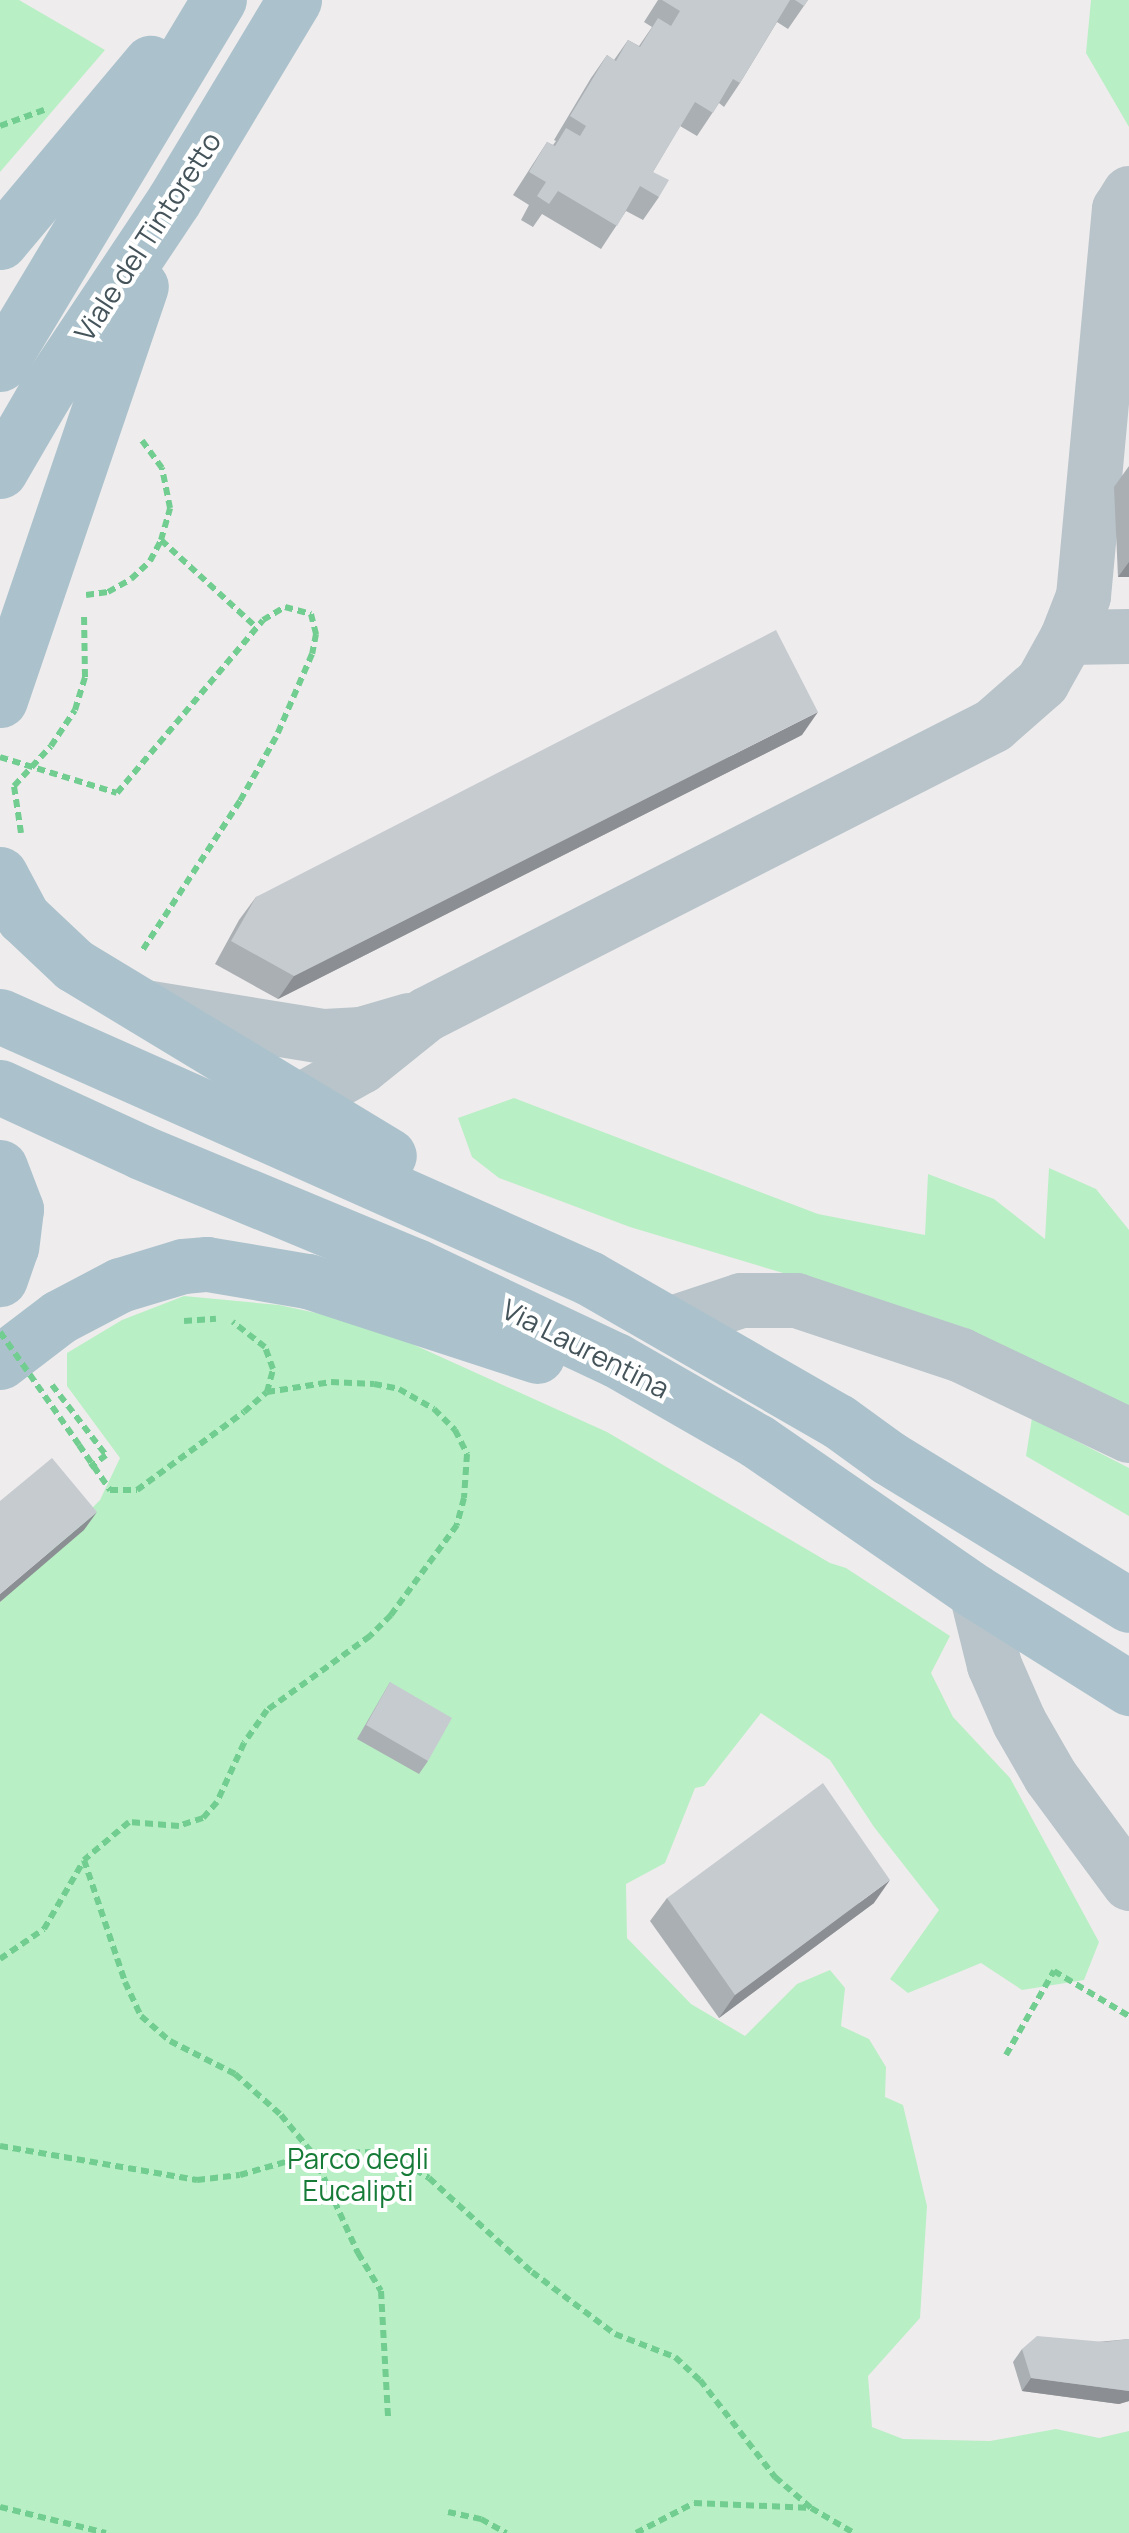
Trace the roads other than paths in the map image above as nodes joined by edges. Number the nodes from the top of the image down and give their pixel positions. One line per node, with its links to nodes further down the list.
1 (203, 0): 6 (main road)
2 (219, 0): 7 (main road, Viale del Tintoretto)
3 (294, 0): 5 (main road, Viale del Tintoretto)
4 (1129, 193): 10 (lane)
5 (174, 200): 8 (main road, Viale del Tintoretto); 11 (main road)
6 (0, 242)
7 (0, 364)
8 (0, 471)
9 (1129, 636): 10 (lane)
10 (1068, 637): 14 (lane)
11 (0, 700)
12 (11, 858): 13 (main road)
13 (138, 981): 14 (lane); 17 (main road)
14 (426, 1014): 17 (lane)
15 (0, 1016): 19 (main road)
16 (0, 1087): 23 (main road, Via Laurentina)
17 (296, 1102): 19 (main road)
18 (0, 1168): 20 (main road)
19 (589, 1278): 21 (main road)
20 (0, 1280)
21 (671, 1323): 24 (lane); 26 (main road)
22 (28, 1370): 23 (main road)
23 (680, 1396): 25 (main road, Via Laurentina)
24 (1129, 1436)
25 (976, 1592): 27 (main road, Via Laurentina); 28 (lane)
26 (1129, 1605)
27 (1129, 1688)
28 (1129, 1883)

